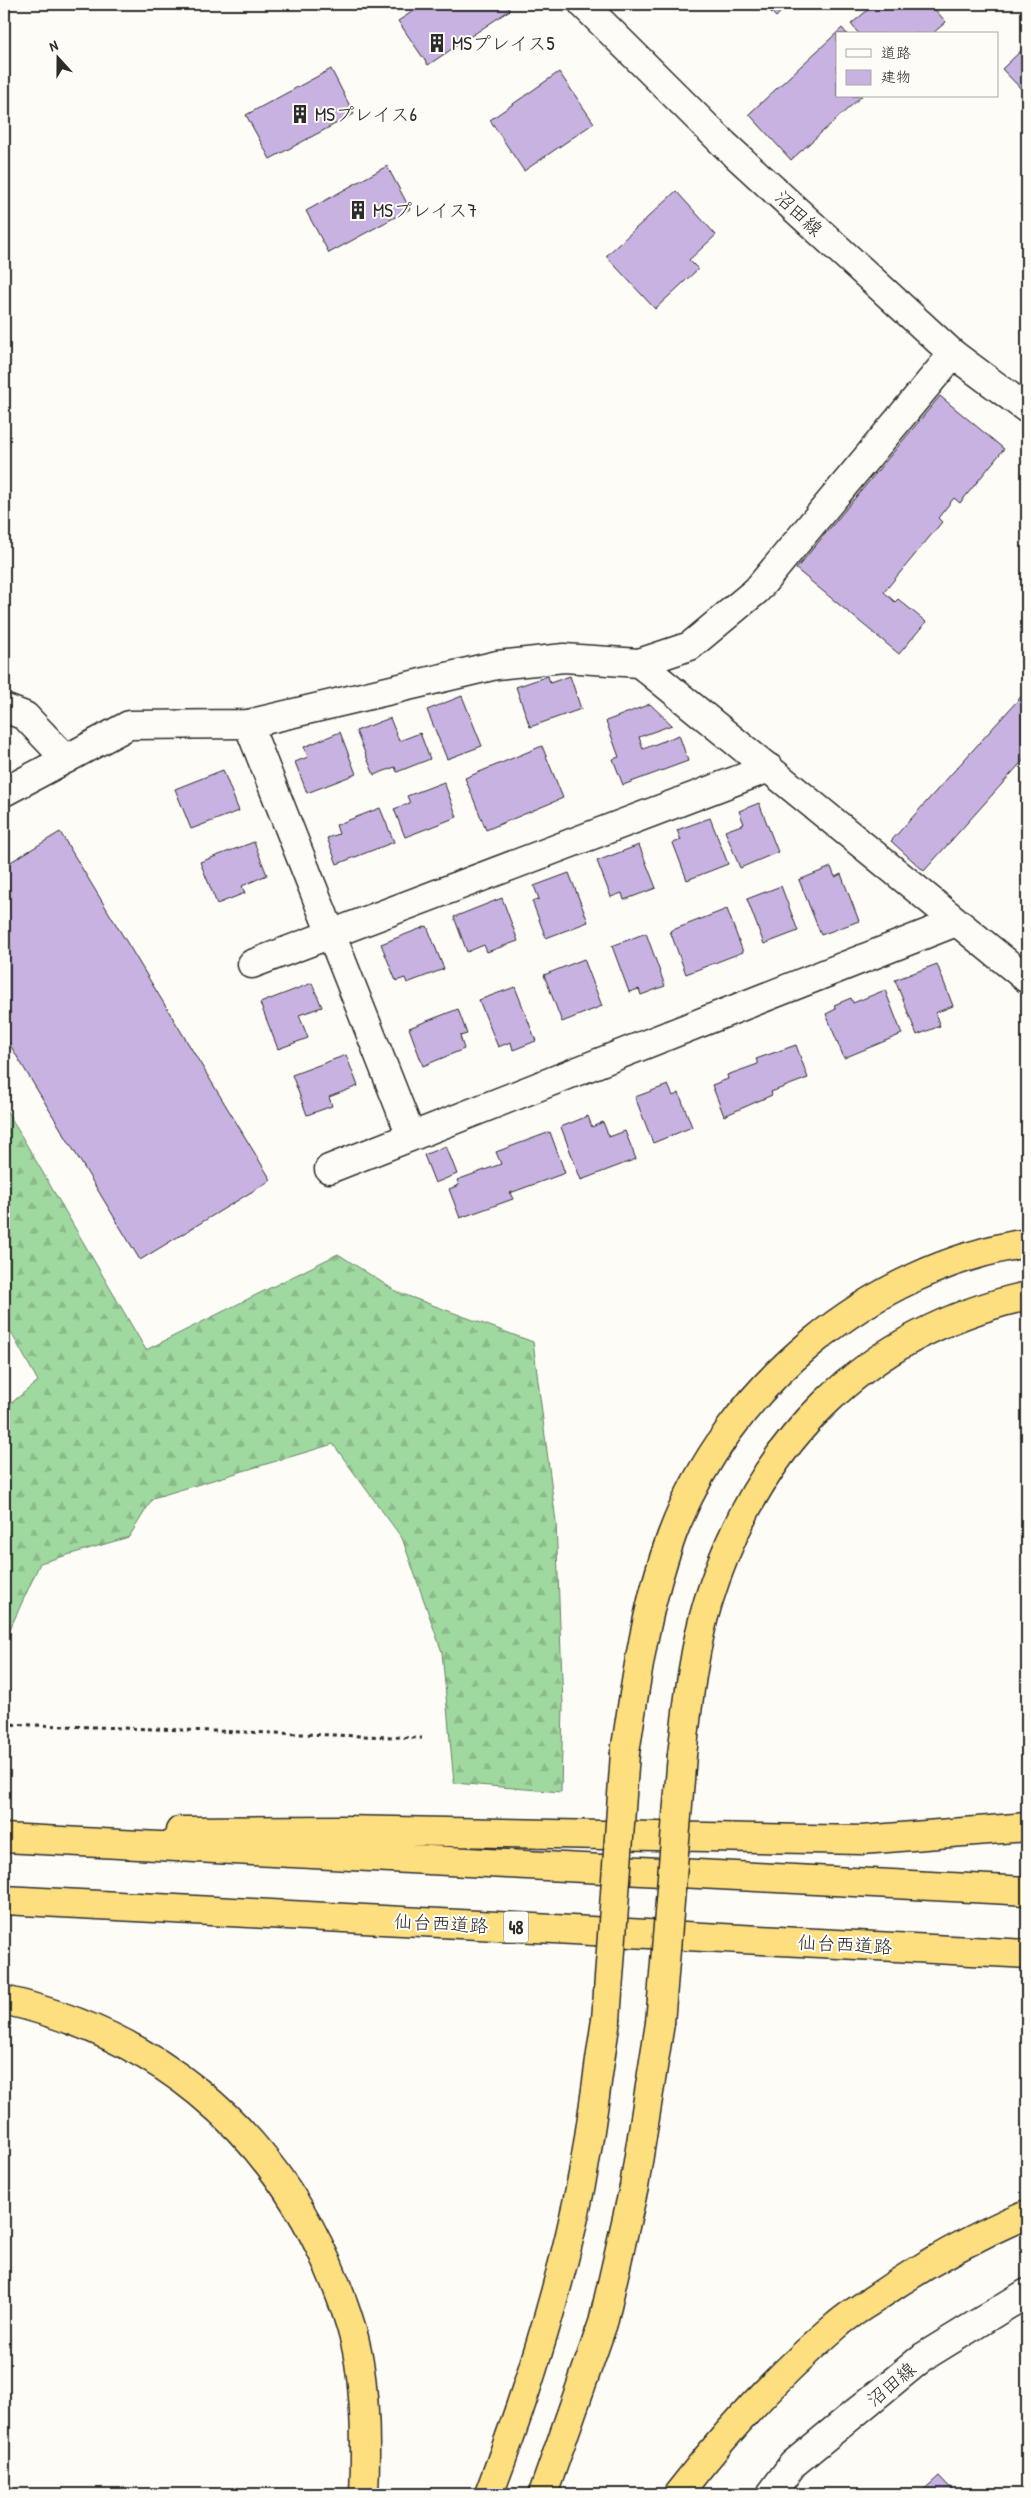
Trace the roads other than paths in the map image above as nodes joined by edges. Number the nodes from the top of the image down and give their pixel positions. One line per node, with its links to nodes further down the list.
1 (583, 4): 2 (street, 沼田線)
2 (953, 354): 3 (street, 沼田線); 4 (street)
3 (1027, 409)
4 (639, 663): 6 (street); 8 (street)
5 (4, 708): 7 (street)
6 (248, 724): 7 (street); 11 (street)
7 (66, 759): 9 (street)
8 (768, 768): 10 (street); 11 (street)
9 (4, 792)
10 (956, 922): 13 (street); 14 (street)
11 (331, 933): 12 (street); 14 (street)
12 (252, 964)
13 (1027, 979)
14 (412, 1136): 15 (street)
15 (329, 1169)
16 (1027, 1243): 28 (highway, bridge)
17 (1027, 1296): 29 (highway, bridge)
18 (1027, 1827): 19 (highway)
19 (4, 1831)
20 (4, 1838): 21 (highway)
21 (1027, 1892)
22 (4, 1900): 23 (highway, 仙台西道路 / 48)
23 (1027, 1954)
24 (4, 2000): 27 (highway)
25 (1027, 2214): 30 (highway)
26 (1027, 2293): 31 (street, 沼田線)
27 (364, 2494)
28 (489, 2494)
29 (543, 2494)
30 (678, 2494)
31 (771, 2494)

